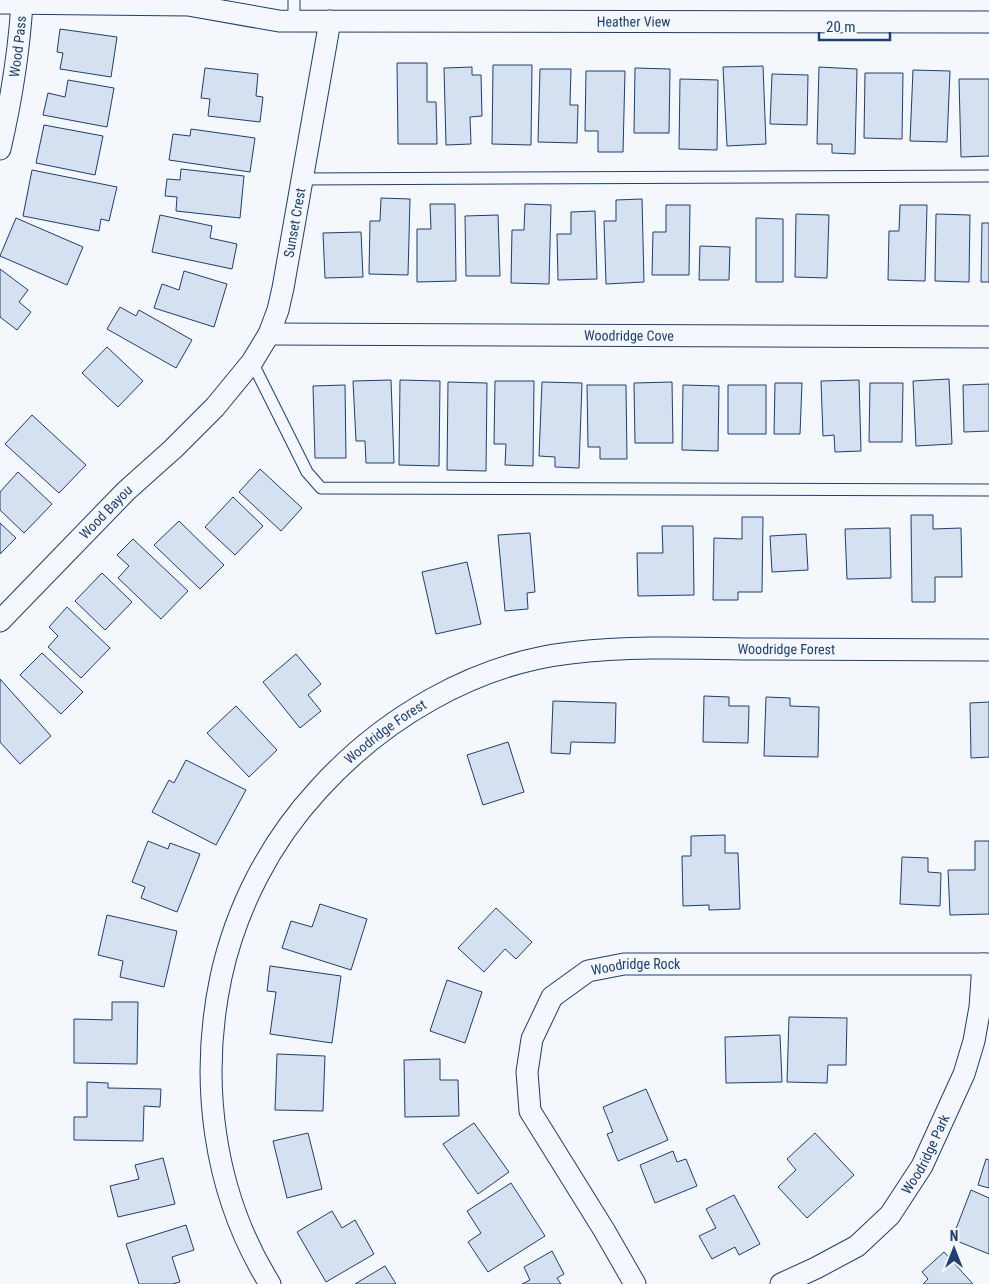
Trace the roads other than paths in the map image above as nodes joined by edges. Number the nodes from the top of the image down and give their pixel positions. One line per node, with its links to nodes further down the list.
1 (294, 0): 4 (lane)
2 (0, 3): 3 (street, Heather View)
3 (22, 3): 4 (street, Heather View); 7 (street, Wood Pass)
4 (287, 21): 5 (street, Heather View)
5 (330, 21): 6 (street, Heather View); 9 (street, Sunset Crest)
6 (989, 22)
7 (0, 149)
8 (989, 176): 9 (lane)
9 (302, 180): 10 (street, Sunset Crest)
10 (269, 334): 11 (street, Woodridge Cove); 12 (street, Sunset Crest)
11 (989, 337)
12 (252, 362): 13 (street, Sunset Crest); 14 (lane)
13 (215, 407): 15 (street, Wood Bayou)
14 (989, 490)
15 (0, 621)
16 (989, 650): 18 (street, Woodridge Forest)
17 (986, 964): 19 (street, Woodridge Rock); 20 (street, Woodridge Park)
18 (270, 1284)
19 (635, 1284)
20 (781, 1284)

